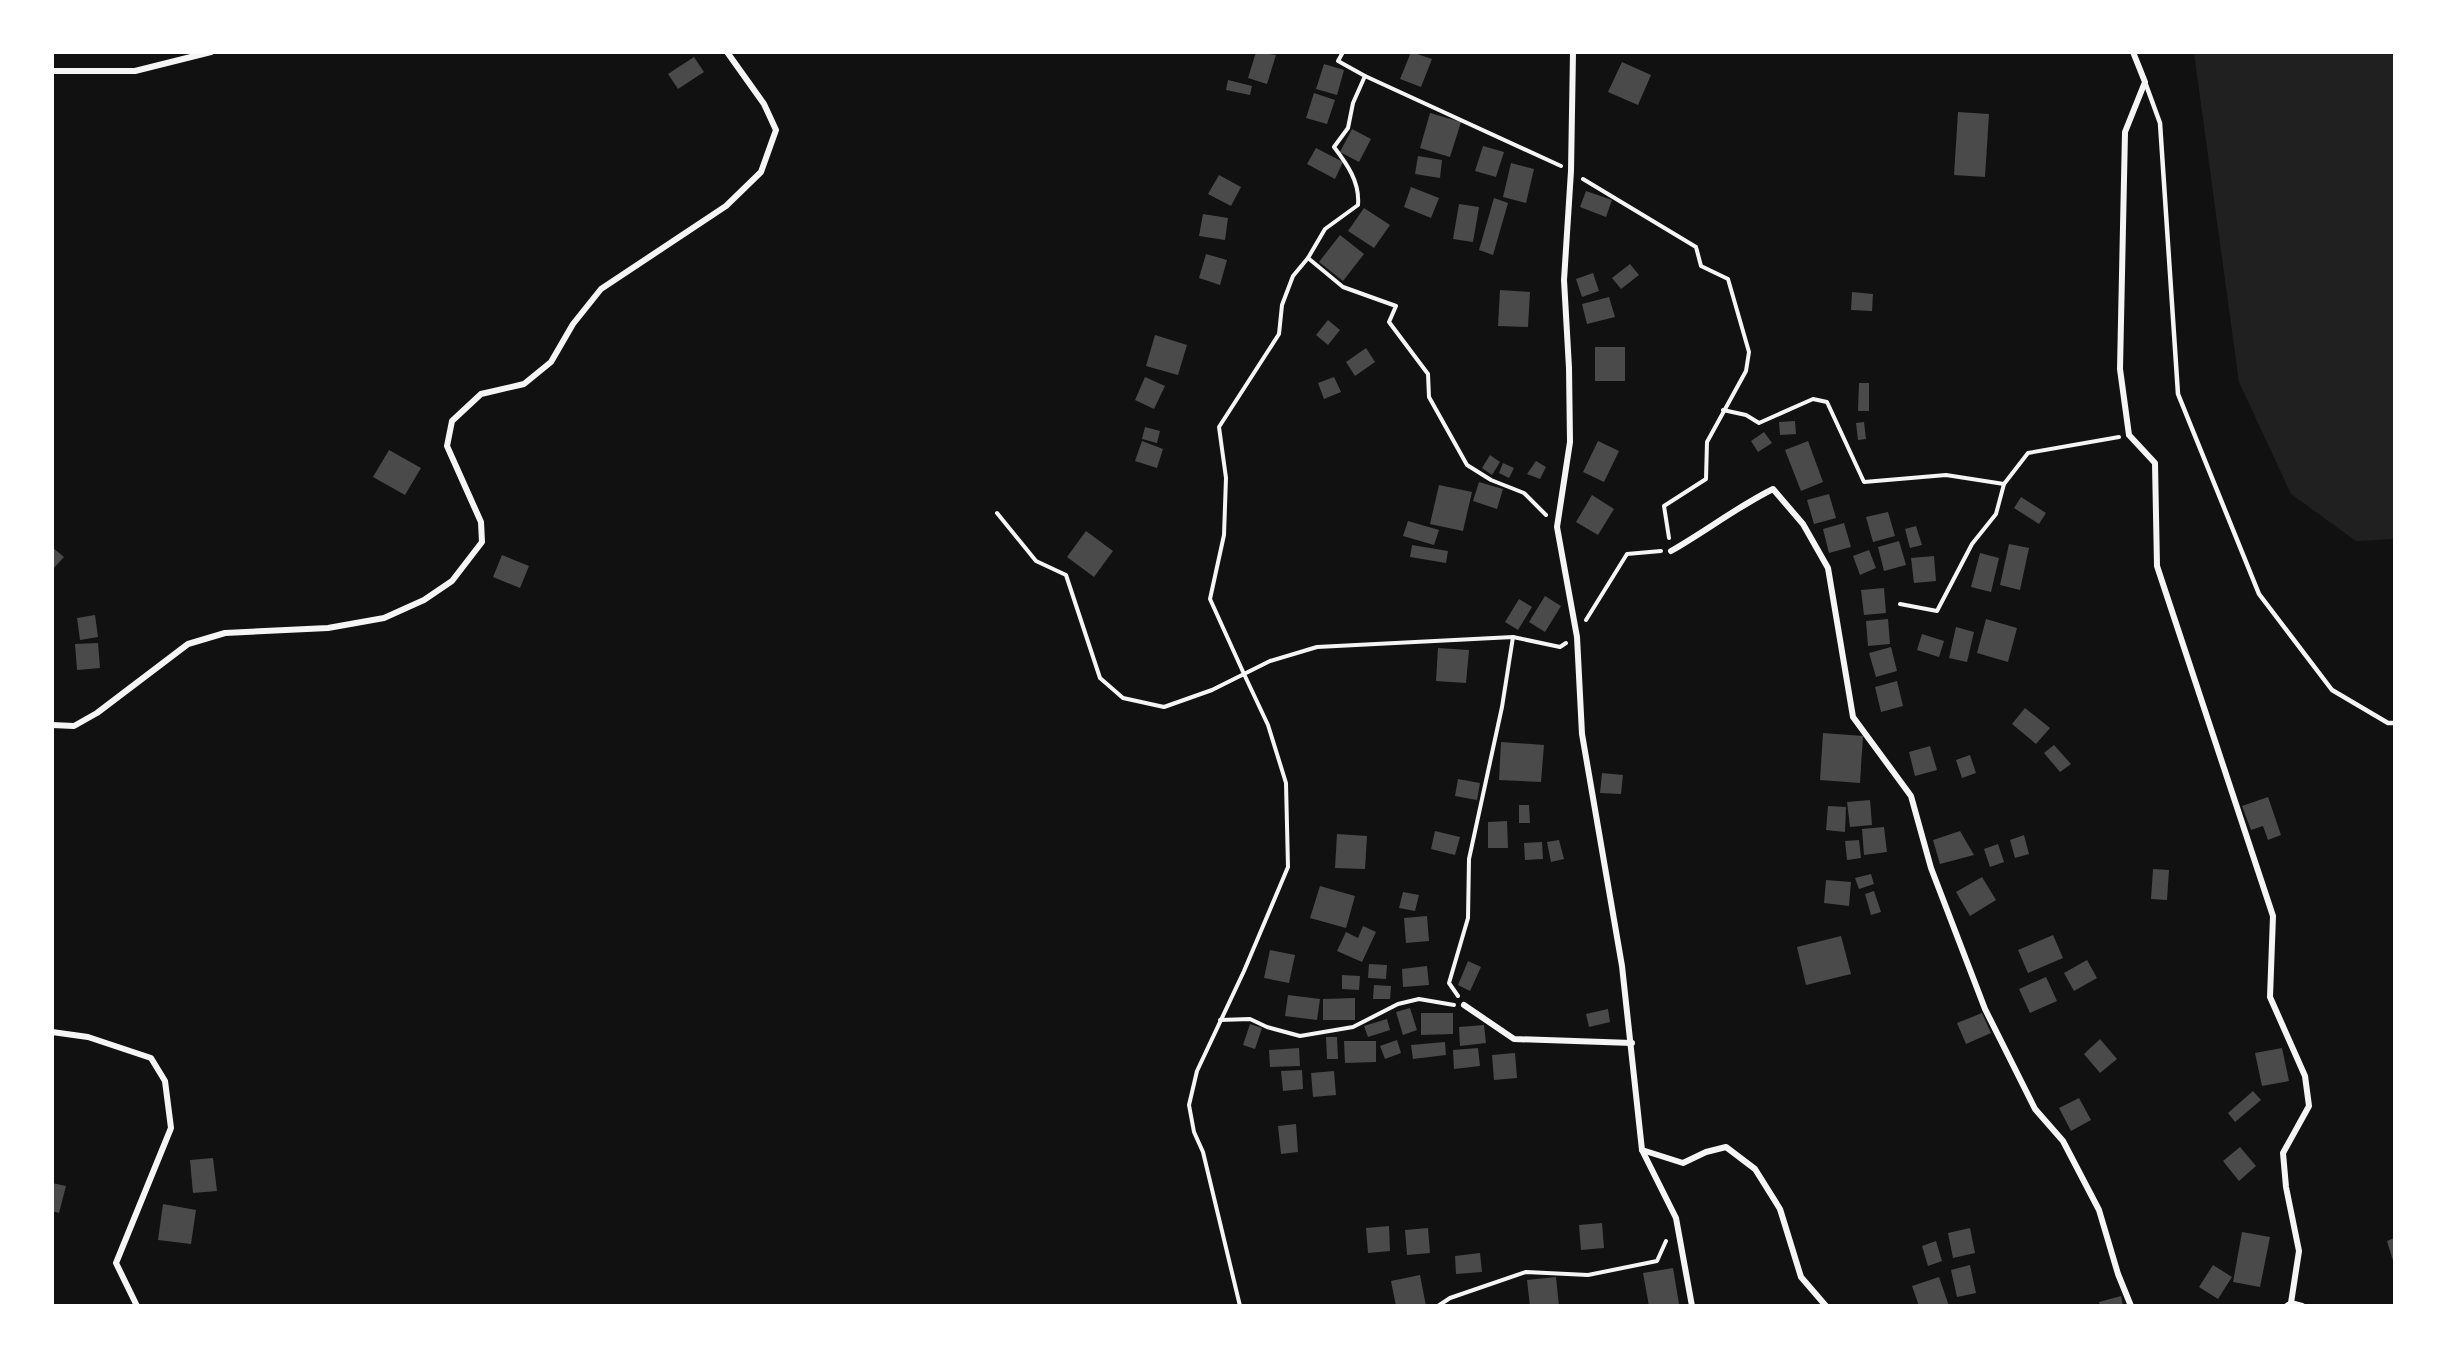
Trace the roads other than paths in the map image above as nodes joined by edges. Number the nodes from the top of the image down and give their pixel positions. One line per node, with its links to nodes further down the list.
1 (211, 52): 5 (street)
2 (727, 52): 9 (street)
3 (1573, 52): 12 (street)
4 (2133, 52): 6 (street)
5 (52, 71)
6 (2145, 82): 8 (lane); 14 (street)
7 (1671, 551): 18 (street)
8 (2394, 723)
9 (52, 725)
10 (1464, 1005): 12 (street)
11 (52, 1032): 15 (street)
12 (1632, 1044): 13 (street)
13 (1642, 1150): 16 (street); 17 (street)
14 (2289, 1304): 19 (street)
15 (137, 1305)
16 (1692, 1305)
17 (1826, 1305)
18 (2131, 1305)
19 (2302, 1305)

